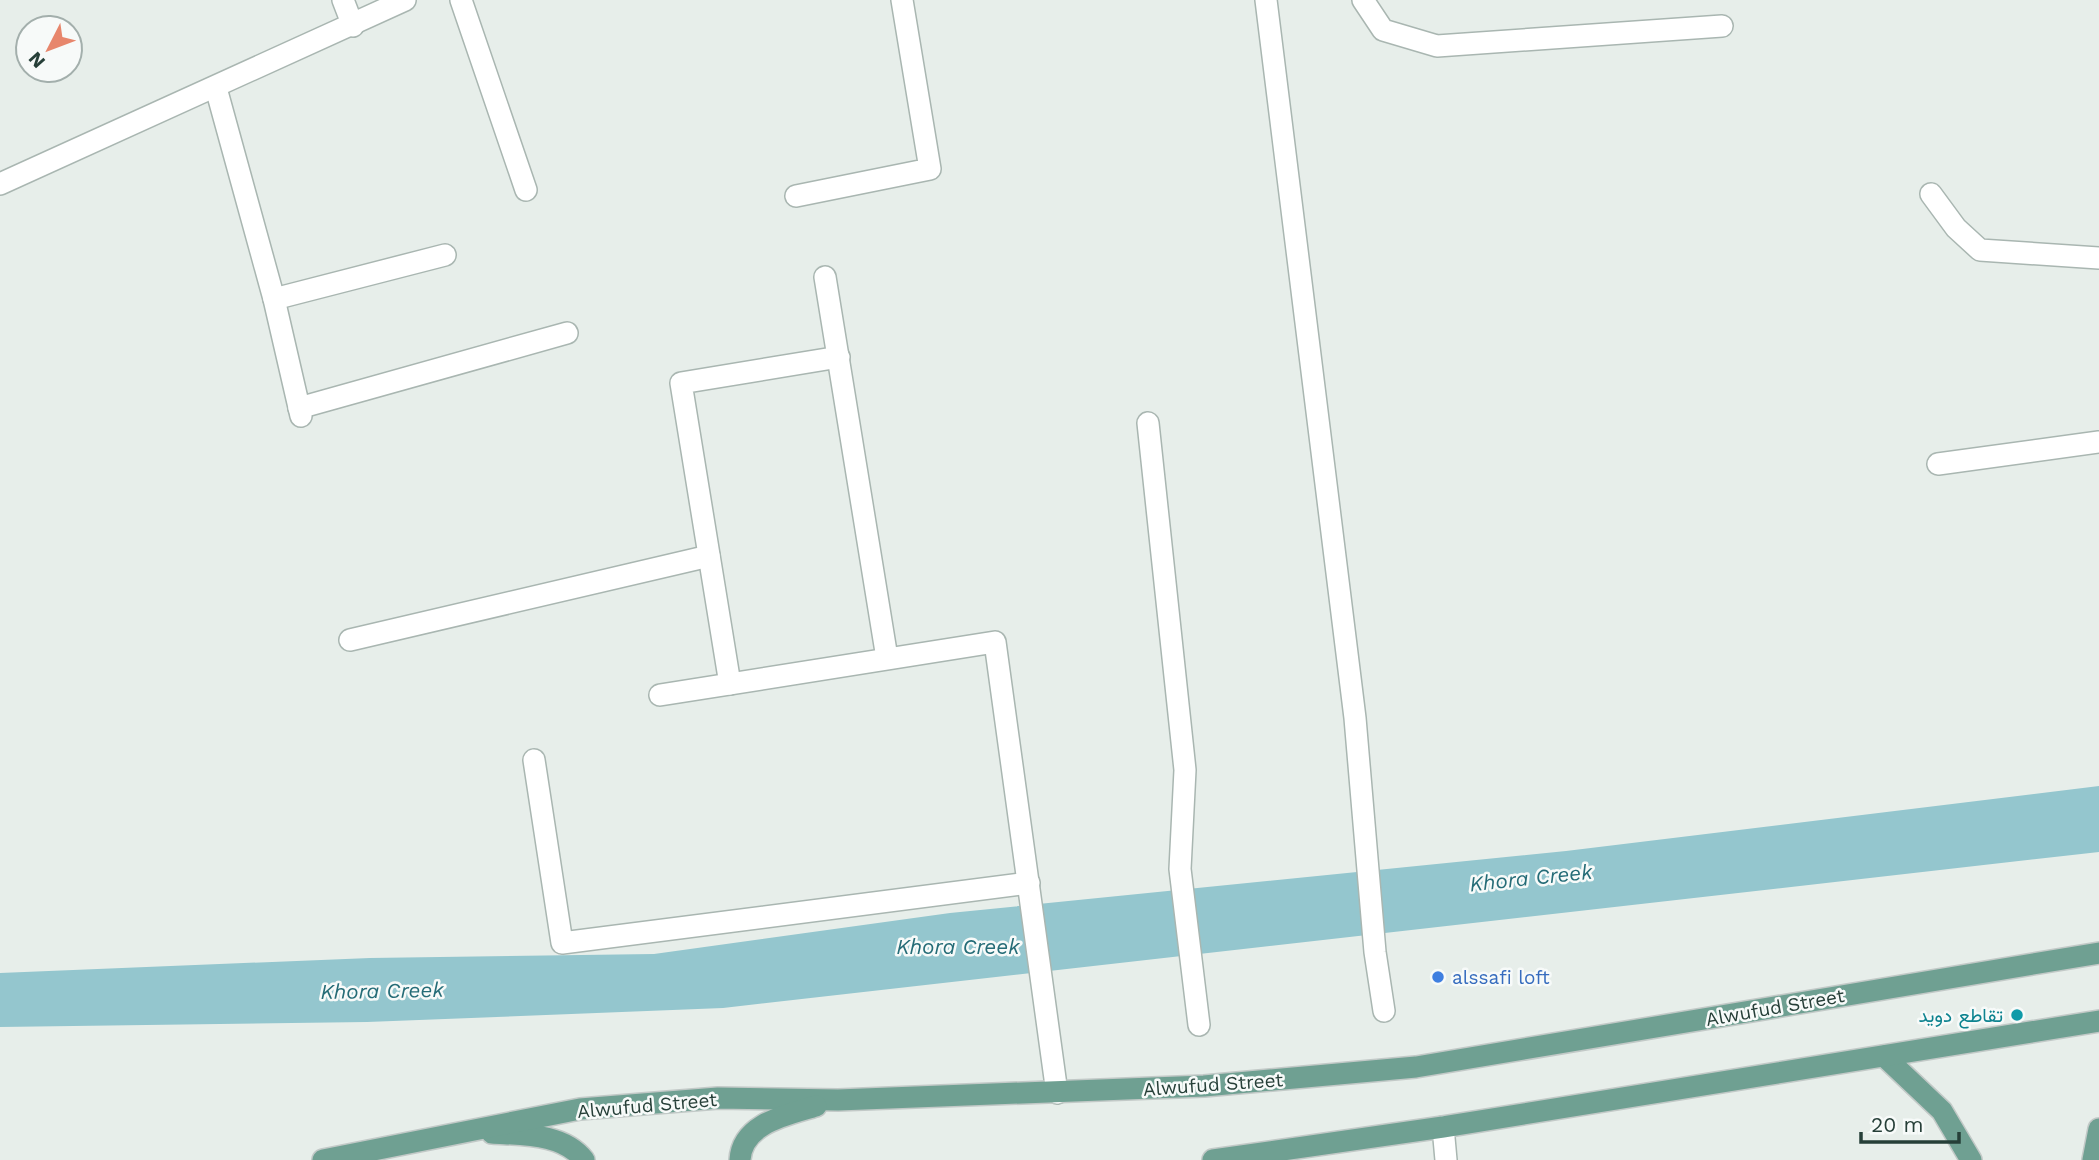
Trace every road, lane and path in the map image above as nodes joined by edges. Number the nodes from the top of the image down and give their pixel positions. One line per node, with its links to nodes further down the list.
1 (343, 0): 7 (street)
2 (405, 0): 7 (street)
3 (461, 0): 11 (street)
4 (902, 0): 13 (street)
5 (1266, 0): 31 (street)
6 (1363, 0): 8 (street)
7 (353, 26): 9 (street)
8 (1722, 26)
9 (216, 88): 10 (street); 17 (street)
10 (0, 184)
11 (526, 190)
12 (1931, 194): 15 (street)
13 (796, 196)
14 (445, 255): 17 (street)
15 (2099, 258)
16 (825, 277): 19 (street)
17 (274, 299): 18 (street)
18 (566, 333)
19 (839, 357): 23 (street); 25 (street)
20 (1148, 423): 33 (street)
21 (2099, 442): 22 (street)
22 (1938, 464)
23 (709, 555): 24 (street); 26 (street)
24 (350, 640)
25 (887, 658): 26 (street); 29 (street)
26 (730, 684): 27 (street)
27 (660, 695)
28 (534, 760): 29 (street)
29 (1029, 883): 35 (street)
30 (2099, 953): 35 (main road, Alwufud Street)
31 (1384, 1011)
32 (2099, 1021): 34 (main road)
33 (1199, 1025)
34 (1884, 1056): 37 (main road); 45 (main road)
35 (1057, 1093): 36 (main road, Alwufud Street)
36 (838, 1100): 39 (main road, Alwufud Street); 42 (main road)
37 (1443, 1126): 43 (main road); 44 (street)
38 (2099, 1129): 46 (main road)
39 (464, 1132): 40 (main road, Alwufud Street); 41 (main road)
40 (323, 1160)
41 (584, 1160)
42 (740, 1160)
43 (1213, 1160)
44 (1446, 1160)
45 (1971, 1160)
46 (2093, 1160)

